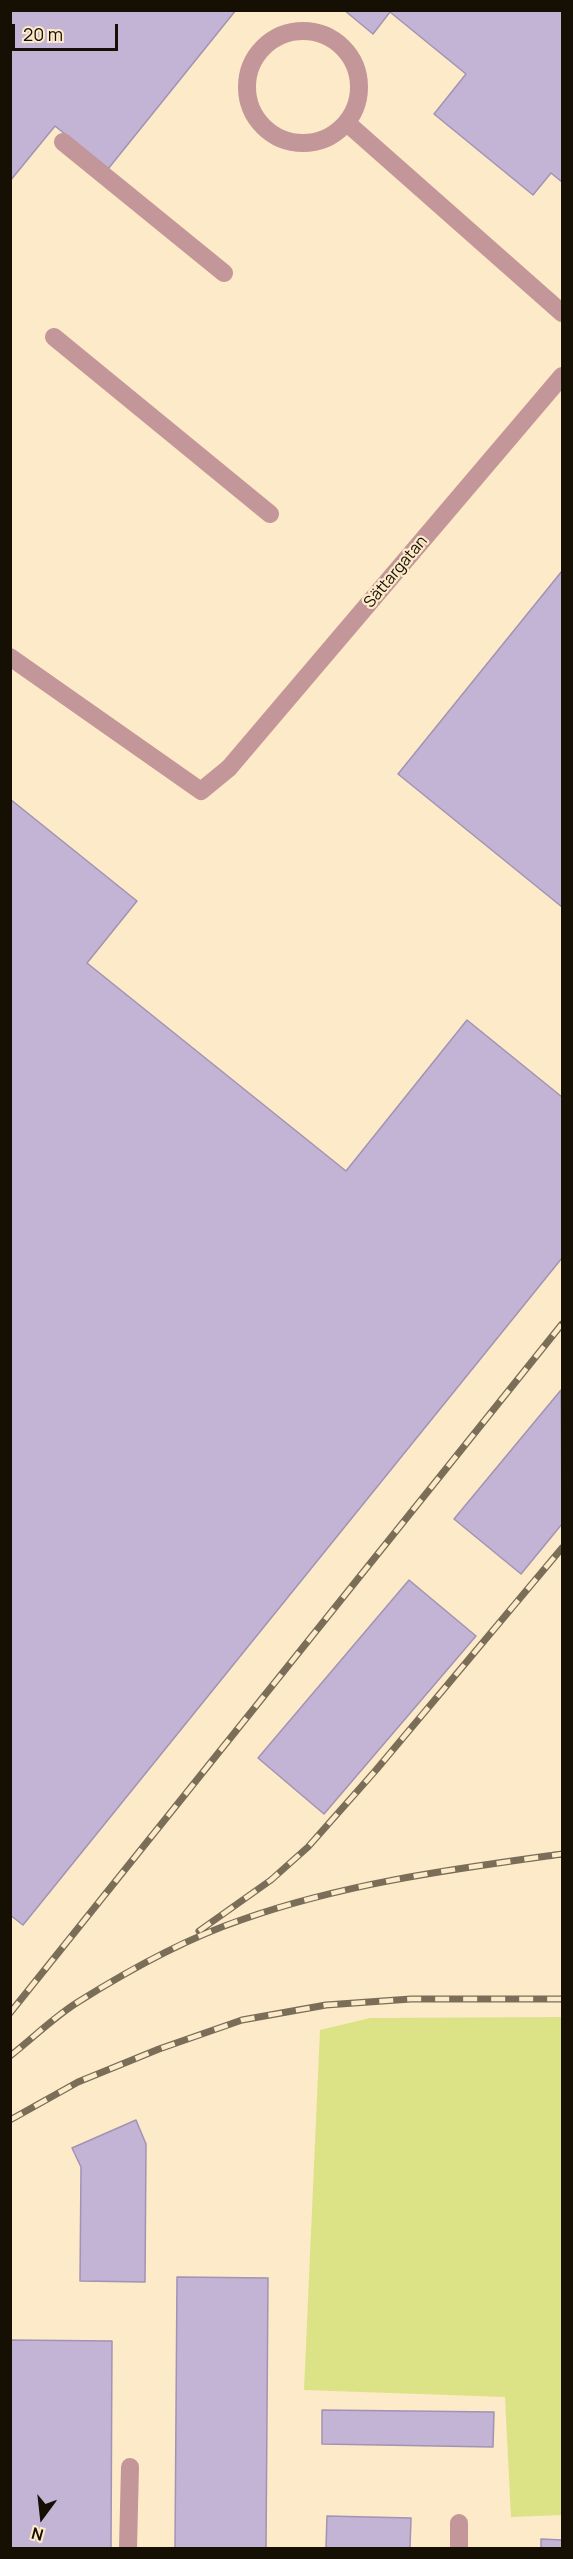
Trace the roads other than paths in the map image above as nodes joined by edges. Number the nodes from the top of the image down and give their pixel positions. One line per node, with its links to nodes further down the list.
1 (347, 123): 1 (street); 4 (street)
2 (63, 142): 3 (street)
3 (224, 273)
4 (562, 313)
5 (54, 337): 7 (street)
6 (562, 376): 8 (street, Sättargatan)
7 (270, 514)
8 (10, 657)
9 (130, 2467): 11 (street)
10 (459, 2523): 12 (street)
11 (129, 2548)
12 (459, 2548)

